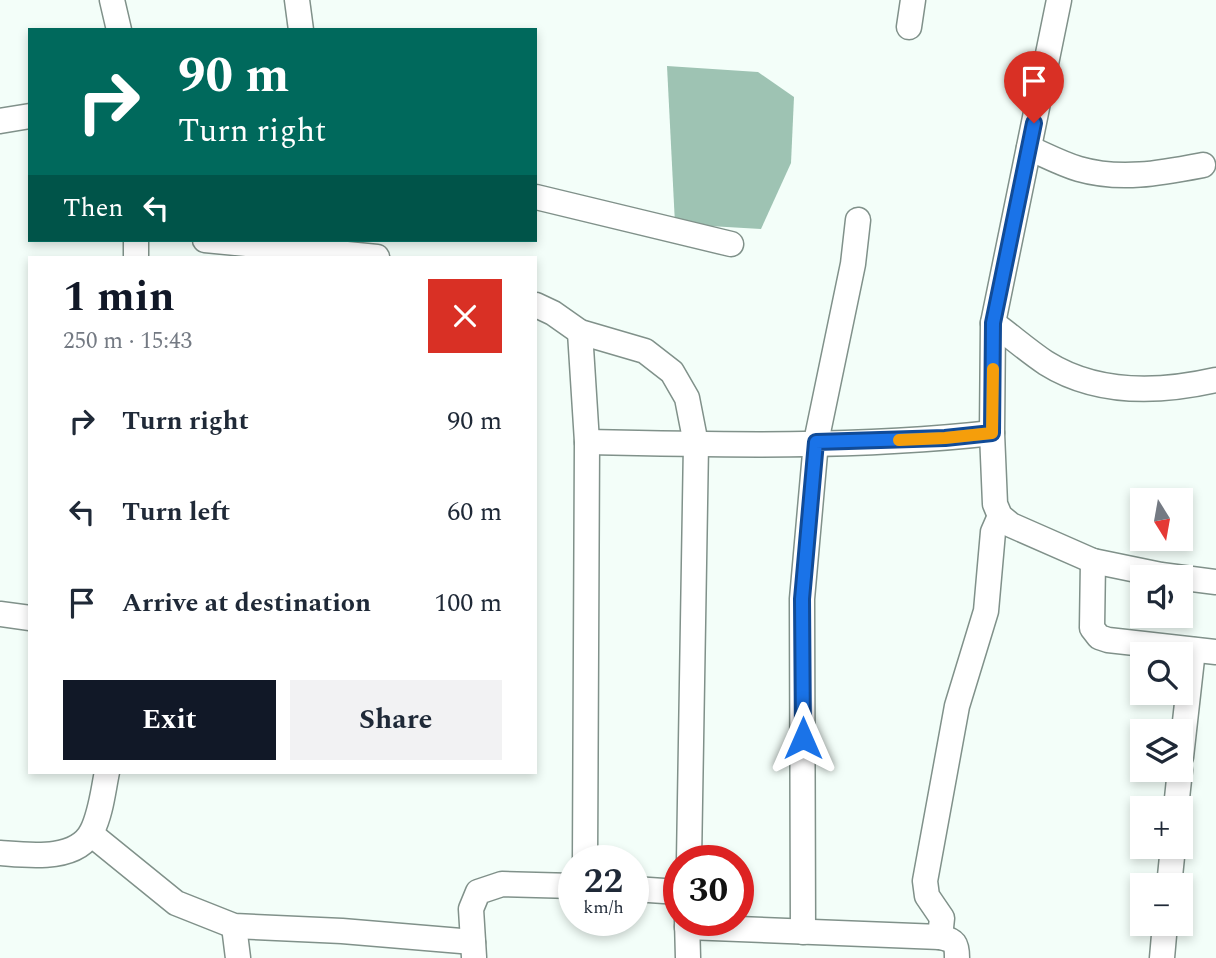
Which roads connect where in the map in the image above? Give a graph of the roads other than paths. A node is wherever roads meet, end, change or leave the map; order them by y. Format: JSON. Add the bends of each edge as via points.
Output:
{"nodes":[{"id":1,"x":112,"y":0,"type":"edge"},
{"id":2,"x":297,"y":0,"type":"edge"},
{"id":3,"x":913,"y":0,"type":"edge"},
{"id":4,"x":1059,"y":0,"type":"edge"},
{"id":5,"x":909,"y":27,"type":"dead end"},
{"id":6,"x":119,"y":28,"type":"edge"},
{"id":7,"x":301,"y":28,"type":"edge"},
{"id":8,"x":28,"y":116,"type":"edge"},
{"id":9,"x":0,"y":121,"type":"edge"},
{"id":10,"x":1029,"y":148,"type":"junction"},
{"id":11,"x":1203,"y":165,"type":"dead end"},
{"id":12,"x":537,"y":197,"type":"edge"},
{"id":13,"x":859,"y":220,"type":"dead end"},
{"id":14,"x":225,"y":242,"type":"edge"},
{"id":15,"x":732,"y":244,"type":"dead end"},
{"id":16,"x":367,"y":256,"type":"edge"},
{"id":17,"x":537,"y":305,"type":"edge"},
{"id":18,"x":993,"y":323,"type":"junction"},
{"id":19,"x":580,"y":332,"type":"junction"},
{"id":20,"x":1216,"y":380,"type":"edge"},
{"id":21,"x":992,"y":433,"type":"junction"},
{"id":22,"x":587,"y":442,"type":"junction"},
{"id":23,"x":816,"y":442,"type":"junction"},
{"id":24,"x":696,"y":444,"type":"junction"},
{"id":25,"x":1000,"y":516,"type":"junction"},
{"id":26,"x":1093,"y":561,"type":"junction"},
{"id":27,"x":1216,"y":582,"type":"edge"},
{"id":28,"x":0,"y":614,"type":"edge"},
{"id":29,"x":28,"y":618,"type":"edge"},
{"id":30,"x":1204,"y":651,"type":"edge"},
{"id":31,"x":1189,"y":719,"type":"edge"},
{"id":32,"x":107,"y":774,"type":"edge"},
{"id":33,"x":91,"y":834,"type":"junction"},
{"id":34,"x":584,"y":845,"type":"edge"},
{"id":35,"x":689,"y":845,"type":"edge"},
{"id":36,"x":0,"y":853,"type":"edge"},
{"id":37,"x":558,"y":886,"type":"edge"},
{"id":38,"x":234,"y":926,"type":"junction"},
{"id":39,"x":754,"y":929,"type":"edge"},
{"id":40,"x":803,"y":932,"type":"junction"},
{"id":41,"x":687,"y":936,"type":"edge"},
{"id":42,"x":1164,"y":936,"type":"edge"},
{"id":43,"x":940,"y":937,"type":"junction"},
{"id":44,"x":473,"y":950,"type":"edge"},
{"id":45,"x":238,"y":958,"type":"edge"},
{"id":46,"x":688,"y":958,"type":"edge"},
{"id":47,"x":957,"y":958,"type":"edge"},
{"id":48,"x":1162,"y":958,"type":"edge"}],
"edges":[{"from":1,"to":6,"type":"street"},
{"from":2,"to":7,"type":"street"},
{"from":3,"to":5,"type":"street"},
{"from":4,"to":10,"type":"street"},
{"from":8,"to":9,"type":"street"},
{"from":10,"to":11,"type":"street","via":[[1077,169],[1123,176]]},
{"from":10,"to":18,"type":"street"},
{"from":12,"to":15,"type":"street"},
{"from":13,"to":23,"type":"street"},
{"from":14,"to":16,"type":"street"},
{"from":17,"to":19,"type":"street"},
{"from":18,"to":20,"type":"street","via":[[1047,363],[1101,386],[1125,390]]},
{"from":18,"to":21,"type":"street"},
{"from":19,"to":22,"type":"street"},
{"from":19,"to":24,"type":"street","via":[[645,351],[672,372],[687,398]]},
{"from":21,"to":23,"type":"street"},
{"from":21,"to":25,"type":"street","via":[[995,504]]},
{"from":22,"to":24,"type":"street"},
{"from":22,"to":34,"type":"street"},
{"from":23,"to":24,"type":"street"},
{"from":23,"to":40,"type":"street","via":[[802,599]]},
{"from":24,"to":35,"type":"street"},
{"from":25,"to":26,"type":"street"},
{"from":25,"to":43,"type":"street","via":[[993,532],[986,611],[957,706],[925,881],[927,896],[942,918]]},
{"from":26,"to":27,"type":"street"},
{"from":26,"to":30,"type":"street","via":[[1092,628],[1099,637]]},
{"from":28,"to":29,"type":"street"},
{"from":30,"to":31,"type":"street"},
{"from":32,"to":33,"type":"street"},
{"from":33,"to":36,"type":"street","via":[[56,854]]},
{"from":33,"to":38,"type":"street","via":[[176,903]]},
{"from":37,"to":44,"type":"street","via":[[502,884],[478,892],[471,909]]},
{"from":38,"to":44,"type":"street","via":[[342,930]]},
{"from":38,"to":45,"type":"street"},
{"from":39,"to":40,"type":"street"},
{"from":40,"to":43,"type":"street"},
{"from":41,"to":46,"type":"street"},
{"from":42,"to":48,"type":"street"},
{"from":43,"to":47,"type":"street","via":[[954,941]]}]}
